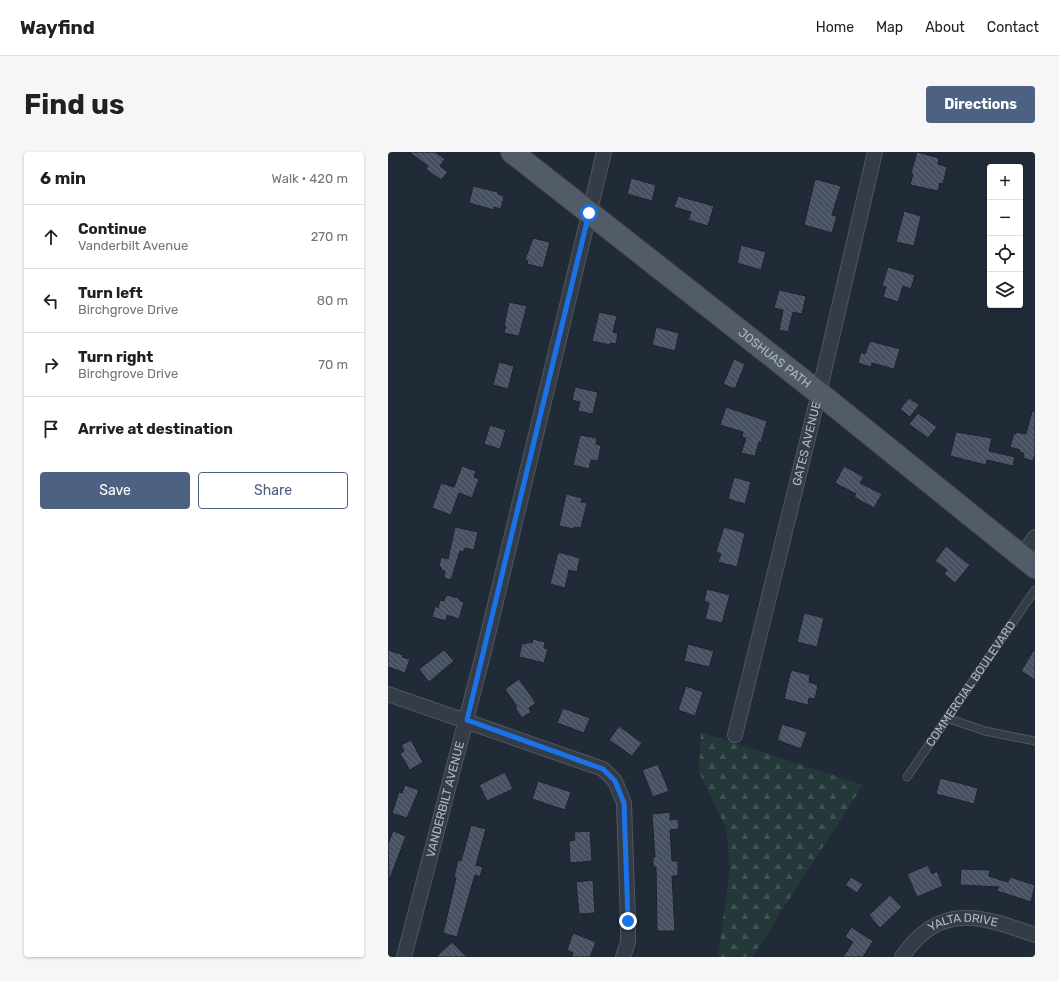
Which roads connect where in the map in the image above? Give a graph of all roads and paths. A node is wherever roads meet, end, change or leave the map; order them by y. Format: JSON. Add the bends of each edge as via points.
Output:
{"nodes":[{"id":1,"x":512,"y":152,"type":"edge"},
{"id":2,"x":604,"y":152,"type":"edge"},
{"id":3,"x":875,"y":152,"type":"edge"},
{"id":4,"x":589,"y":213,"type":"junction"},
{"id":5,"x":819,"y":393,"type":"junction"},
{"id":6,"x":1035,"y":537,"type":"edge"},
{"id":7,"x":1029,"y":561,"type":"edge"},
{"id":8,"x":1035,"y":590,"type":"edge"},
{"id":9,"x":388,"y":694,"type":"edge"},
{"id":10,"x":947,"y":718,"type":"junction"},
{"id":11,"x":467,"y":720,"type":"junction"},
{"id":12,"x":735,"y":735,"type":"dead end"},
{"id":13,"x":1035,"y":741,"type":"edge"},
{"id":14,"x":907,"y":777,"type":"dead end"},
{"id":15,"x":1035,"y":935,"type":"edge"},
{"id":16,"x":404,"y":957,"type":"edge"},
{"id":17,"x":624,"y":957,"type":"edge"},
{"id":18,"x":902,"y":957,"type":"edge"}],
"edges":[{"from":1,"to":4,"type":"main road","name":"JOSHUAS PATH"},
{"from":2,"to":4,"type":"street","name":"VANDERBILT AVENUE"},
{"from":3,"to":5,"type":"street","name":"GATES AVENUE"},
{"from":4,"to":5,"type":"main road","name":"JOSHUAS PATH"},
{"from":4,"to":11,"type":"street","name":"VANDERBILT AVENUE"},
{"from":5,"to":7,"type":"main road","name":"JOSHUAS PATH"},
{"from":5,"to":12,"type":"street","name":"GATES AVENUE"},
{"from":6,"to":7,"type":"street"},
{"from":8,"to":10,"type":"lane","name":"COMMERCIAL BOULEVARD"},
{"from":9,"to":11,"type":"street"},
{"from":10,"to":13,"type":"lane","via":[[985,731]]},
{"from":10,"to":14,"type":"lane","name":"COMMERCIAL BOULEVARD"},
{"from":11,"to":16,"type":"street","name":"VANDERBILT AVENUE"},
{"from":11,"to":17,"type":"street","via":[[603,769],[615,781],[624,803],[628,921],[628,942]]},
{"from":15,"to":18,"type":"street","name":"YALTA DRIVE","via":[[997,921],[973,917],[952,918],[930,927],[910,945]]}]}
